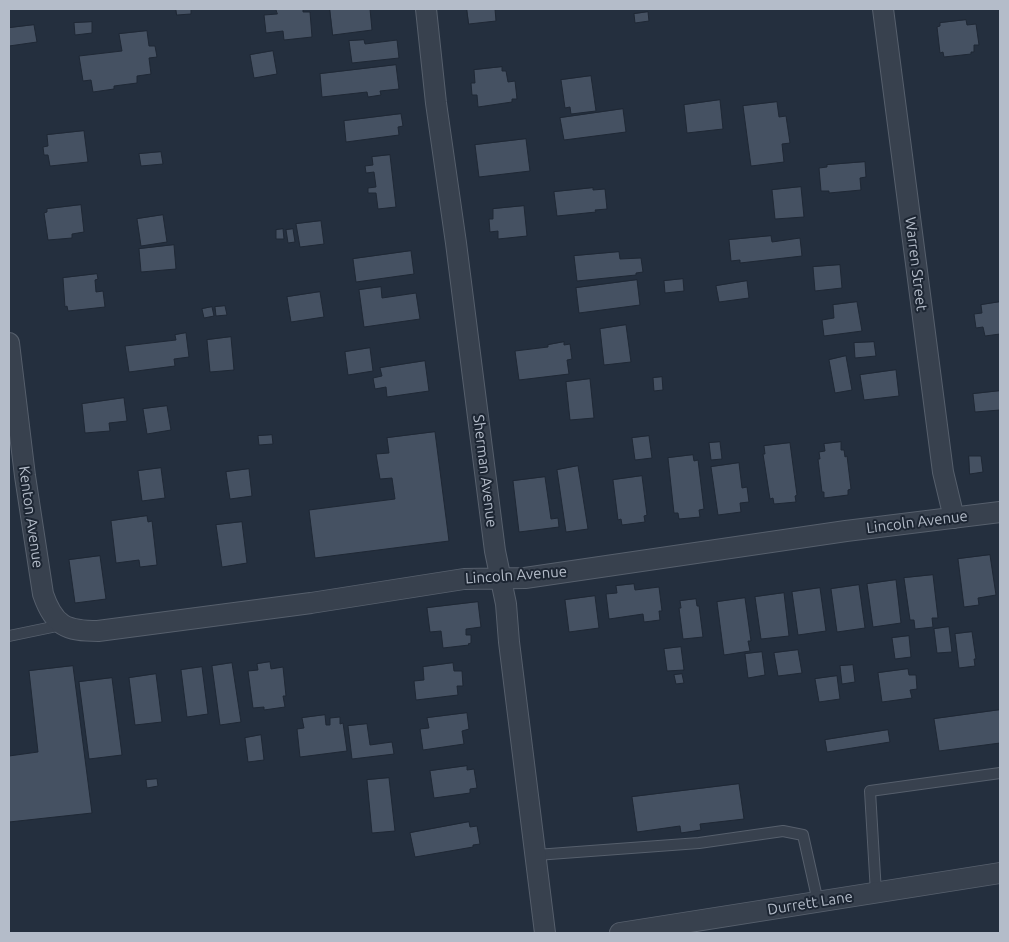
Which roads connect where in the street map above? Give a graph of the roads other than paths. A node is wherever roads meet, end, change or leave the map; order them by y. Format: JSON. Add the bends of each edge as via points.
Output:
{"nodes":[{"id":1,"x":426,"y":9,"type":"edge"},
{"id":2,"x":883,"y":9,"type":"edge"},
{"id":3,"x":9,"y":344,"type":"edge"},
{"id":4,"x":17,"y":477,"type":"edge"},
{"id":5,"x":1000,"y":512,"type":"edge"},
{"id":6,"x":954,"y":518,"type":"junction"},
{"id":7,"x":501,"y":578,"type":"junction"},
{"id":8,"x":62,"y":625,"type":"junction"},
{"id":9,"x":9,"y":636,"type":"edge"},
{"id":10,"x":1000,"y":773,"type":"edge"},
{"id":11,"x":536,"y":855,"type":"junction"},
{"id":12,"x":1000,"y":874,"type":"edge"},
{"id":13,"x":876,"y":893,"type":"junction"},
{"id":14,"x":818,"y":902,"type":"junction"},
{"id":15,"x":545,"y":933,"type":"edge"},
{"id":16,"x":620,"y":933,"type":"edge"}],
"edges":[{"from":1,"to":7,"type":"street","name":"Sherman Avenue","via":[[495,552]]},
{"from":2,"to":6,"type":"street","name":"Warren Street","via":[[943,472]]},
{"from":3,"to":4,"type":"street","name":"Kenton Avenue"},
{"from":4,"to":8,"type":"street","name":"Kenton Avenue","via":[[43,594],[48,609]]},
{"from":5,"to":6,"type":"street","name":"Lincoln Avenue"},
{"from":6,"to":7,"type":"street","name":"Lincoln Avenue","via":[[526,578]]},
{"from":7,"to":8,"type":"street","name":"Lincoln Avenue","via":[[464,579],[98,631],[77,631]]},
{"from":7,"to":11,"type":"street","name":"Sherman Avenue"},
{"from":8,"to":9,"type":"lane"},
{"from":10,"to":13,"type":"lane","via":[[870,792]]},
{"from":11,"to":14,"type":"lane","via":[[699,843],[783,831],[803,835]]},
{"from":11,"to":15,"type":"street","name":"Sherman Avenue"},
{"from":12,"to":13,"type":"street","name":"Durrett Lane"},
{"from":13,"to":14,"type":"street","name":"Durrett Lane"},
{"from":14,"to":16,"type":"street","name":"Durrett Lane"}]}
